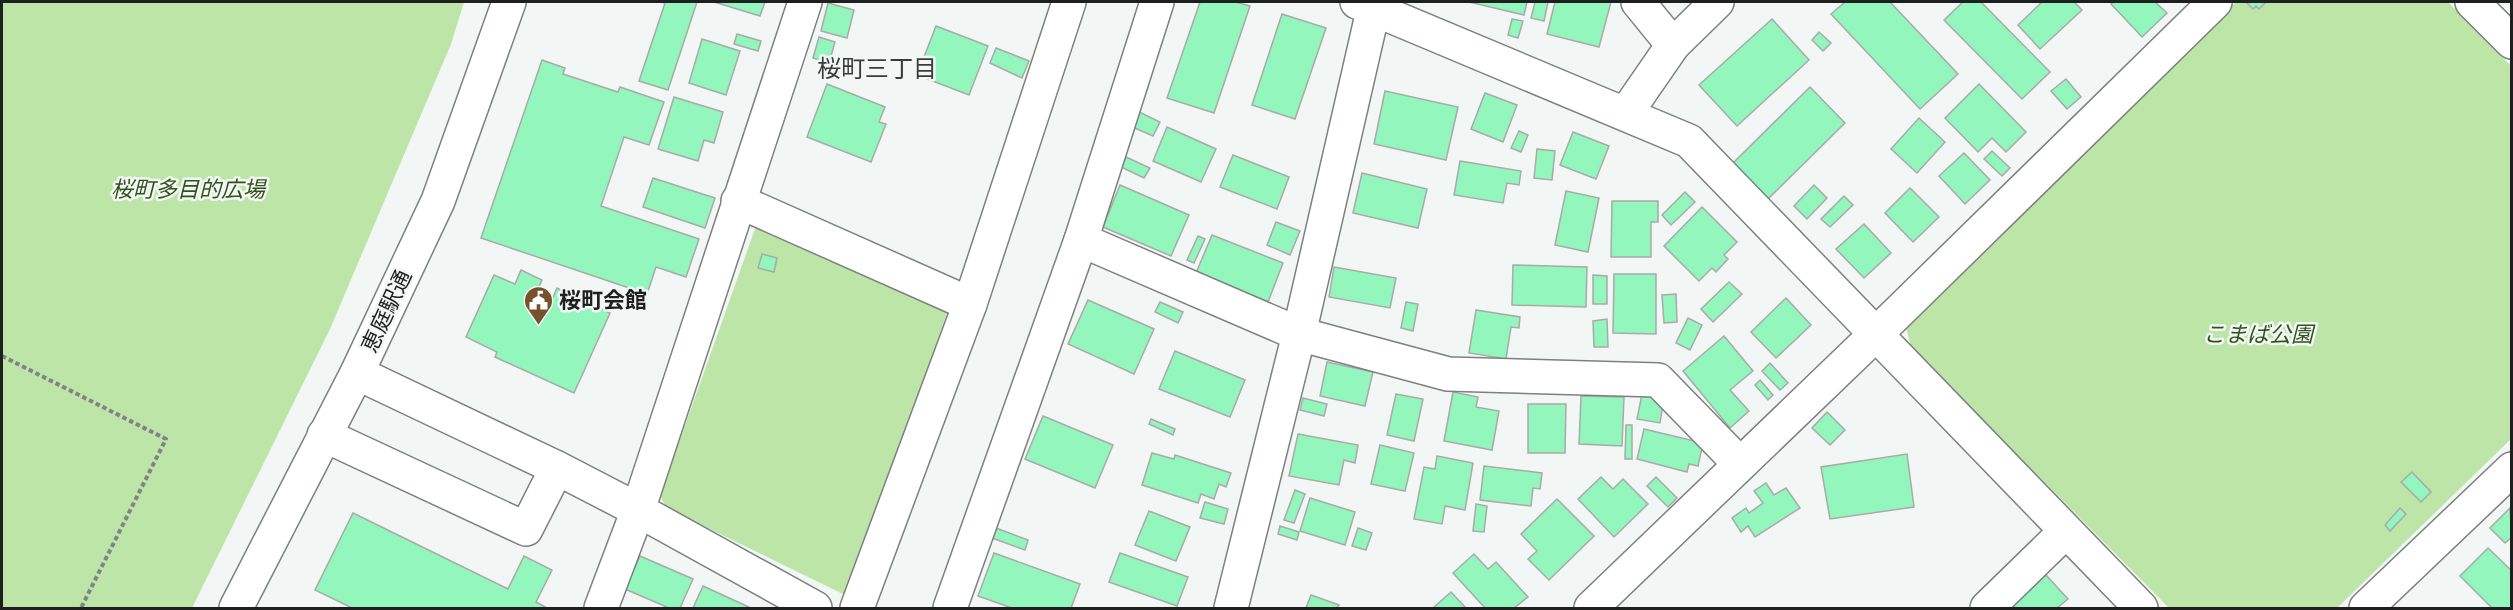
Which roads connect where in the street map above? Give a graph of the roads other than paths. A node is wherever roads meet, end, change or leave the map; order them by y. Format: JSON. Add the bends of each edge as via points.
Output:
{"nodes":[{"id":1,"x":509,"y":2,"type":"edge"},
{"id":2,"x":805,"y":2,"type":"edge"},
{"id":3,"x":1069,"y":2,"type":"edge"},
{"id":4,"x":1157,"y":2,"type":"edge"},
{"id":5,"x":1638,"y":2,"type":"edge"},
{"id":6,"x":1717,"y":2,"type":"edge"},
{"id":7,"x":2215,"y":2,"type":"edge"},
{"id":8,"x":2472,"y":2,"type":"edge"},
{"id":9,"x":1368,"y":4,"type":"edge"},
{"id":10,"x":2511,"y":42,"type":"edge"},
{"id":11,"x":1673,"y":45,"type":"junction"},
{"id":12,"x":1626,"y":113,"type":"junction"},
{"id":13,"x":738,"y":201,"type":"junction"},
{"id":14,"x":1081,"y":240,"type":"junction"},
{"id":15,"x":970,"y":304,"type":"junction"},
{"id":16,"x":1299,"y":334,"type":"junction"},
{"id":17,"x":1876,"y":334,"type":"junction"},
{"id":18,"x":357,"y":373,"type":"junction"},
{"id":19,"x":324,"y":435,"type":"junction"},
{"id":20,"x":1740,"y":463,"type":"junction"},
{"id":21,"x":557,"y":468,"type":"junction"},
{"id":22,"x":2511,"y":469,"type":"edge"},
{"id":23,"x":638,"y":510,"type":"junction"},
{"id":24,"x":2066,"y":531,"type":"junction"},
{"id":25,"x":236,"y":609,"type":"edge"},
{"id":26,"x":601,"y":609,"type":"edge"},
{"id":27,"x":815,"y":609,"type":"edge"},
{"id":28,"x":857,"y":609,"type":"edge"},
{"id":29,"x":950,"y":609,"type":"edge"},
{"id":30,"x":1231,"y":609,"type":"edge"},
{"id":31,"x":1591,"y":609,"type":"edge"},
{"id":32,"x":1987,"y":609,"type":"edge"},
{"id":33,"x":2141,"y":609,"type":"edge"},
{"id":34,"x":2366,"y":609,"type":"edge"}],
"edges":[{"from":1,"to":18,"type":"street","name":"恵庭駅通","via":[[438,201]]},
{"from":2,"to":13,"type":"street"},
{"from":3,"to":15,"type":"street"},
{"from":4,"to":14,"type":"street"},
{"from":5,"to":11,"type":"street"},
{"from":6,"to":11,"type":"street"},
{"from":7,"to":17,"type":"street"},
{"from":8,"to":10,"type":"street"},
{"from":9,"to":12,"type":"street"},
{"from":9,"to":16,"type":"street"},
{"from":11,"to":12,"type":"street"},
{"from":12,"to":17,"type":"street","via":[[1689,141]]},
{"from":13,"to":15,"type":"street"},
{"from":13,"to":23,"type":"street"},
{"from":14,"to":16,"type":"street"},
{"from":14,"to":29,"type":"street"},
{"from":15,"to":28,"type":"street"},
{"from":16,"to":20,"type":"street","via":[[1448,374],[1658,380]]},
{"from":16,"to":30,"type":"street"},
{"from":17,"to":20,"type":"street"},
{"from":17,"to":24,"type":"street"},
{"from":18,"to":19,"type":"street","name":"恵庭駅通"},
{"from":18,"to":21,"type":"street"},
{"from":19,"to":21,"type":"street","via":[[526,529]]},
{"from":19,"to":25,"type":"street","name":"恵庭駅通"},
{"from":20,"to":31,"type":"street"},
{"from":21,"to":23,"type":"street"},
{"from":22,"to":34,"type":"street"},
{"from":23,"to":26,"type":"street"},
{"from":23,"to":27,"type":"street"},
{"from":24,"to":32,"type":"street"},
{"from":24,"to":33,"type":"street"}]}
